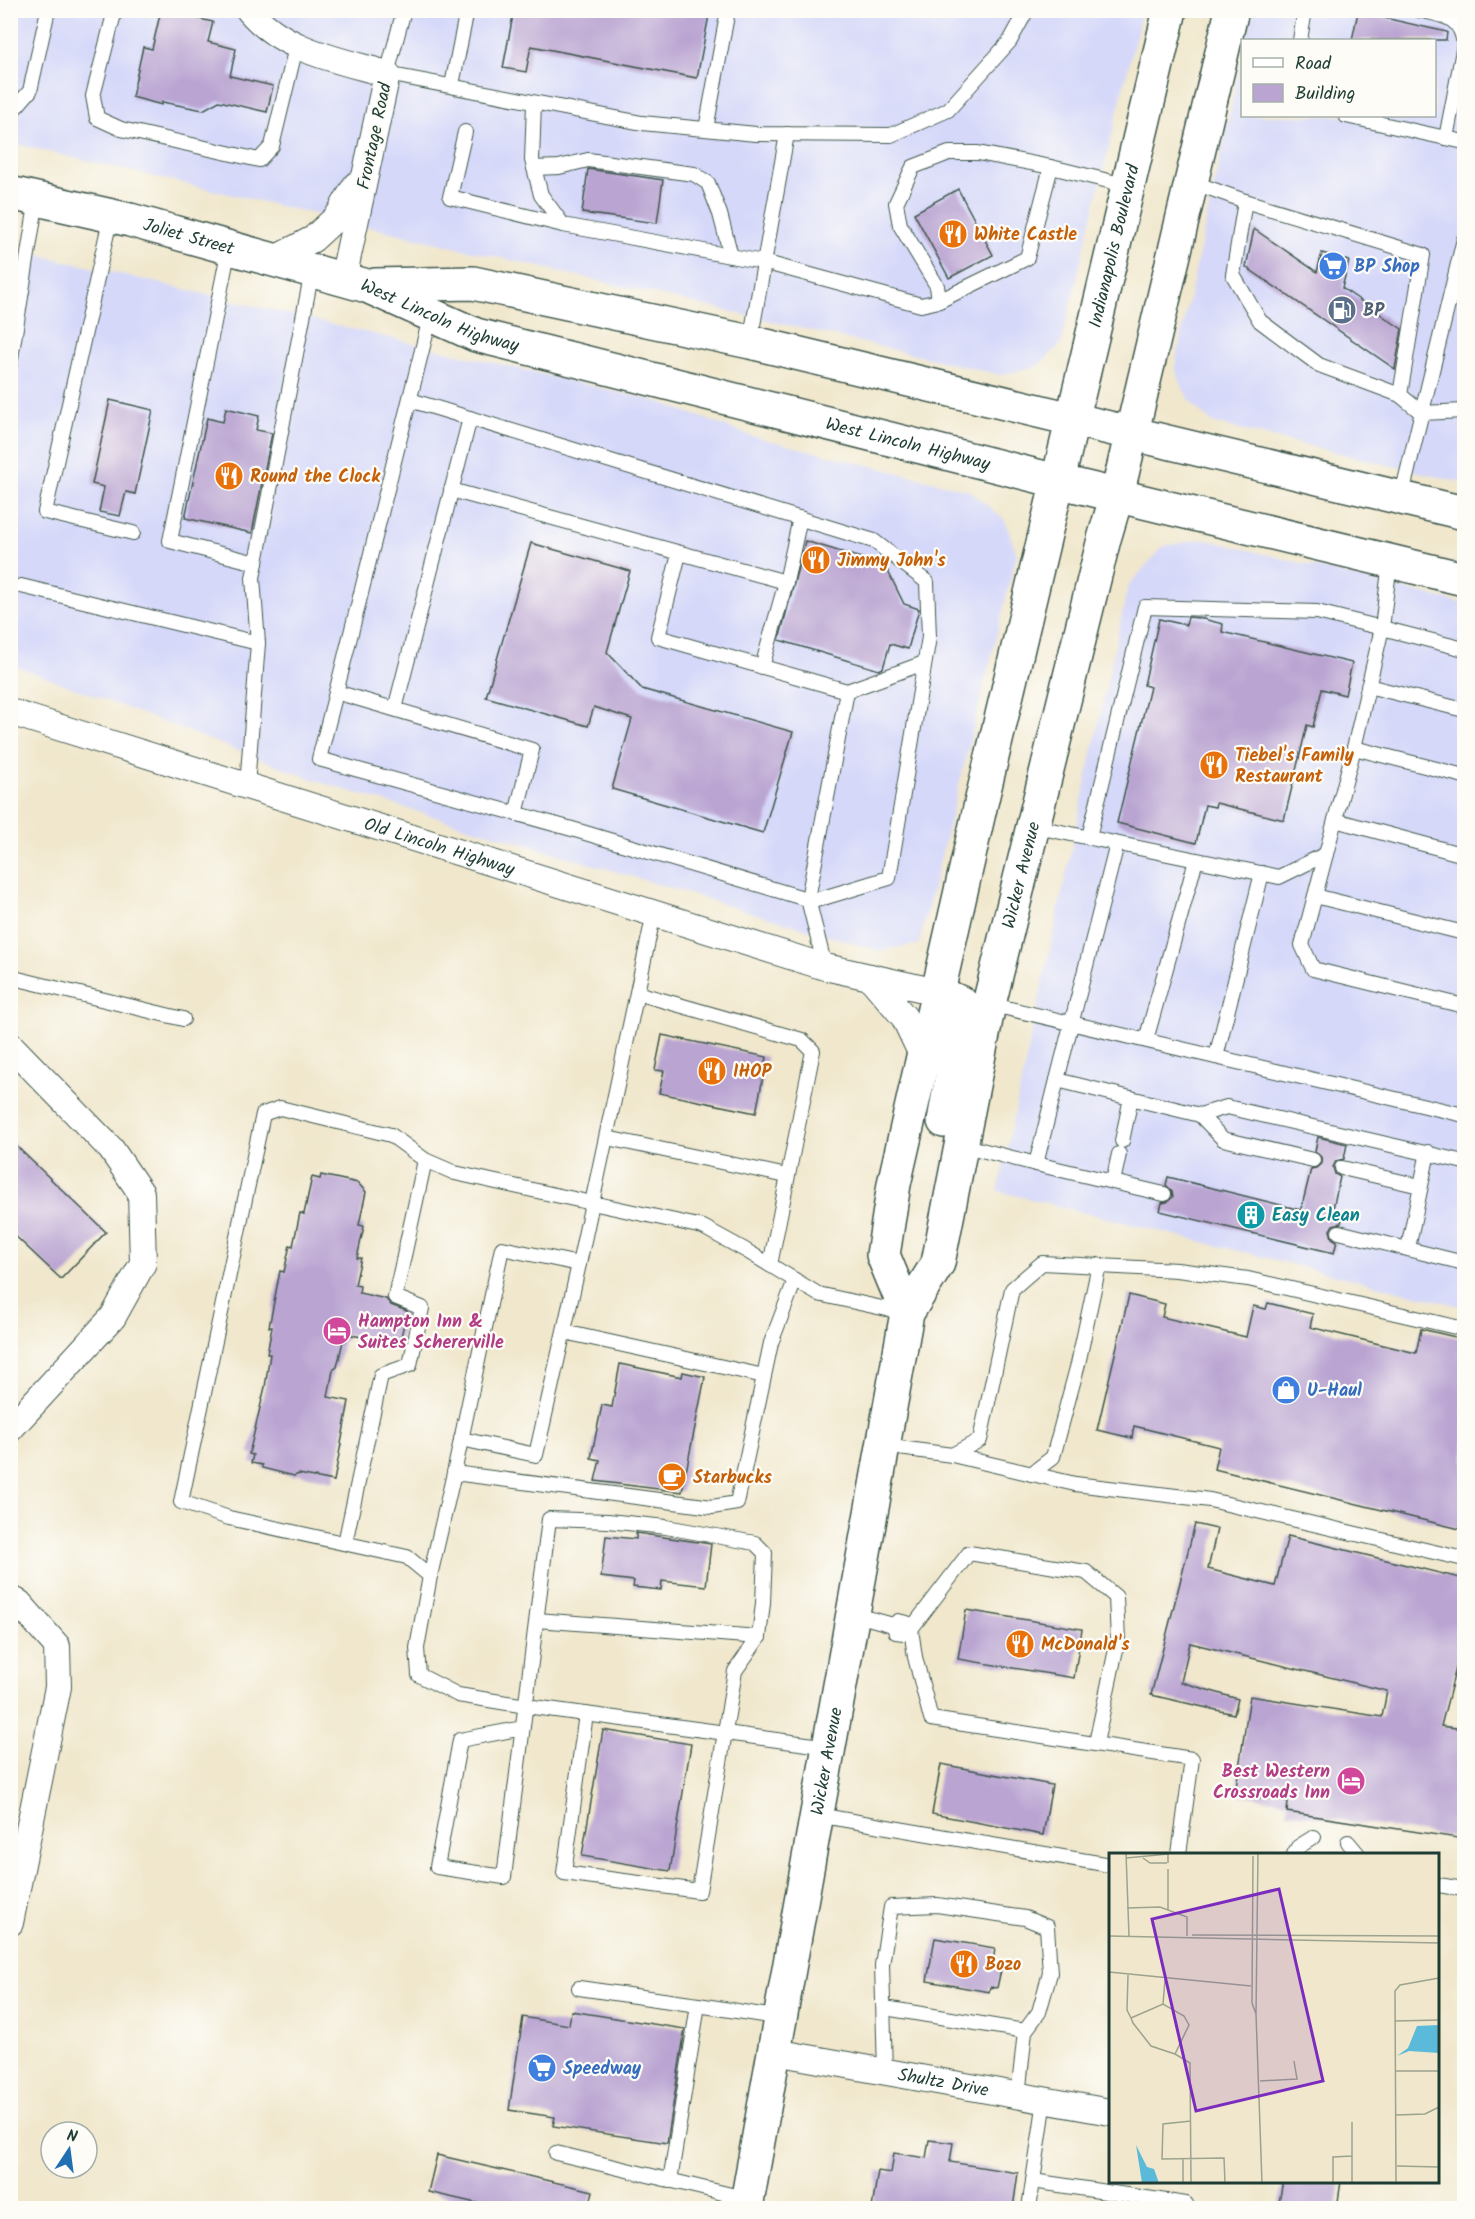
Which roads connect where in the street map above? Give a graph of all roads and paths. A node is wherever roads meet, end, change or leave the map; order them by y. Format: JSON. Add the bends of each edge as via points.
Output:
{"nodes":[{"id":1,"x":48,"y":10,"type":"edge"},
{"id":2,"x":114,"y":10,"type":"edge"},
{"id":3,"x":249,"y":10,"type":"edge"},
{"id":4,"x":404,"y":10,"type":"edge"},
{"id":5,"x":467,"y":10,"type":"edge"},
{"id":6,"x":728,"y":10,"type":"edge"},
{"id":7,"x":1027,"y":10,"type":"edge"},
{"id":8,"x":1170,"y":10,"type":"edge"},
{"id":9,"x":1232,"y":10,"type":"edge"},
{"id":10,"x":1305,"y":10,"type":"edge"},
{"id":11,"x":1419,"y":10,"type":"edge"},
{"id":12,"x":1300,"y":39,"type":"edge"},
{"id":13,"x":296,"y":47,"type":"junction"},
{"id":14,"x":387,"y":74,"type":"junction"},
{"id":15,"x":452,"y":85,"type":"junction"},
{"id":16,"x":534,"y":103,"type":"junction"},
{"id":17,"x":10,"y":107,"type":"edge"},
{"id":18,"x":1351,"y":117,"type":"edge"},
{"id":19,"x":706,"y":129,"type":"junction"},
{"id":20,"x":465,"y":132,"type":"dead end"},
{"id":21,"x":787,"y":134,"type":"junction"},
{"id":22,"x":1446,"y":138,"type":"junction"},
{"id":23,"x":1464,"y":142,"type":"edge"},
{"id":24,"x":368,"y":164,"type":"junction"},
{"id":25,"x":1051,"y":167,"type":"junction"},
{"id":26,"x":534,"y":168,"type":"junction"},
{"id":27,"x":1192,"y":182,"type":"junction"},
{"id":28,"x":1129,"y":186,"type":"junction"},
{"id":29,"x":24,"y":196,"type":"edge"},
{"id":30,"x":1245,"y":201,"type":"junction"},
{"id":31,"x":111,"y":215,"type":"junction"},
{"id":32,"x":563,"y":225,"type":"junction"},
{"id":33,"x":229,"y":248,"type":"junction"},
{"id":34,"x":1463,"y":249,"type":"edge"},
{"id":35,"x":730,"y":256,"type":"junction"},
{"id":36,"x":273,"y":260,"type":"junction"},
{"id":37,"x":764,"y":262,"type":"junction"},
{"id":38,"x":312,"y":271,"type":"junction"},
{"id":39,"x":355,"y":282,"type":"junction"},
{"id":40,"x":939,"y":301,"type":"junction"},
{"id":41,"x":431,"y":314,"type":"junction"},
{"id":42,"x":750,"y":342,"type":"junction"},
{"id":43,"x":10,"y":364,"type":"edge"},
{"id":44,"x":1400,"y":395,"type":"junction"},
{"id":45,"x":410,"y":400,"type":"junction"},
{"id":46,"x":1464,"y":411,"type":"edge"},
{"id":47,"x":1422,"y":413,"type":"junction"},
{"id":48,"x":470,"y":418,"type":"junction"},
{"id":49,"x":1072,"y":419,"type":"junction"},
{"id":50,"x":1131,"y":433,"type":"junction"},
{"id":51,"x":1057,"y":480,"type":"junction"},
{"id":52,"x":451,"y":490,"type":"junction"},
{"id":53,"x":1117,"y":495,"type":"junction"},
{"id":54,"x":1401,"y":498,"type":"junction"},
{"id":55,"x":1464,"y":513,"type":"edge"},
{"id":56,"x":800,"y":518,"type":"junction"},
{"id":57,"x":133,"y":533,"type":"dead end"},
{"id":58,"x":679,"y":554,"type":"junction"},
{"id":59,"x":1390,"y":562,"type":"junction"},
{"id":60,"x":256,"y":563,"type":"junction"},
{"id":61,"x":1464,"y":579,"type":"edge"},
{"id":62,"x":786,"y":582,"type":"junction"},
{"id":63,"x":21,"y":586,"type":"dead end"},
{"id":64,"x":1382,"y":628,"type":"junction"},
{"id":65,"x":258,"y":643,"type":"junction"},
{"id":66,"x":1464,"y":649,"type":"edge"},
{"id":67,"x":924,"y":663,"type":"junction"},
{"id":68,"x":762,"y":667,"type":"junction"},
{"id":69,"x":1368,"y":686,"type":"junction"},
{"id":70,"x":847,"y":691,"type":"junction"},
{"id":71,"x":336,"y":692,"type":"junction"},
{"id":72,"x":395,"y":709,"type":"junction"},
{"id":73,"x":1464,"y":710,"type":"edge"},
{"id":74,"x":10,"y":712,"type":"edge"},
{"id":75,"x":1354,"y":748,"type":"junction"},
{"id":76,"x":1464,"y":776,"type":"edge"},
{"id":77,"x":247,"y":786,"type":"junction"},
{"id":78,"x":516,"y":814,"type":"junction"},
{"id":79,"x":1335,"y":819,"type":"junction"},
{"id":80,"x":1032,"y":826,"type":"junction"},
{"id":81,"x":1089,"y":837,"type":"junction"},
{"id":82,"x":1117,"y":844,"type":"junction"},
{"id":83,"x":1326,"y":854,"type":"junction"},
{"id":84,"x":1464,"y":855,"type":"edge"},
{"id":85,"x":1196,"y":860,"type":"junction"},
{"id":86,"x":1262,"y":873,"type":"junction"},
{"id":87,"x":1315,"y":896,"type":"junction"},
{"id":88,"x":808,"y":899,"type":"junction"},
{"id":89,"x":654,"y":914,"type":"junction"},
{"id":90,"x":1464,"y":933,"type":"edge"},
{"id":91,"x":825,"y":967,"type":"junction"},
{"id":92,"x":10,"y":977,"type":"edge"},
{"id":93,"x":870,"y":977,"type":"junction"},
{"id":94,"x":937,"y":992,"type":"junction"},
{"id":95,"x":637,"y":993,"type":"junction"},
{"id":96,"x":989,"y":1004,"type":"junction"},
{"id":97,"x":1464,"y":1006,"type":"edge"},
{"id":98,"x":183,"y":1019,"type":"dead end"},
{"id":99,"x":1071,"y":1023,"type":"junction"},
{"id":100,"x":1146,"y":1040,"type":"junction"},
{"id":101,"x":10,"y":1045,"type":"edge"},
{"id":102,"x":1216,"y":1056,"type":"junction"},
{"id":103,"x":923,"y":1057,"type":"junction"},
{"id":104,"x":1057,"y":1080,"type":"junction"},
{"id":105,"x":1131,"y":1098,"type":"junction"},
{"id":106,"x":1200,"y":1115,"type":"junction"},
{"id":107,"x":1464,"y":1115,"type":"edge"},
{"id":108,"x":607,"y":1138,"type":"junction"},
{"id":109,"x":962,"y":1145,"type":"junction"},
{"id":110,"x":1428,"y":1152,"type":"junction"},
{"id":111,"x":425,"y":1160,"type":"junction"},
{"id":112,"x":1313,"y":1160,"type":"dead end"},
{"id":113,"x":1464,"y":1162,"type":"edge"},
{"id":114,"x":1036,"y":1164,"type":"junction"},
{"id":115,"x":1342,"y":1168,"type":"dead end"},
{"id":116,"x":787,"y":1176,"type":"junction"},
{"id":117,"x":1113,"y":1182,"type":"junction"},
{"id":118,"x":1420,"y":1186,"type":"junction"},
{"id":119,"x":1164,"y":1194,"type":"dead end"},
{"id":120,"x":592,"y":1203,"type":"junction"},
{"id":121,"x":1339,"y":1232,"type":"dead end"},
{"id":122,"x":1408,"y":1248,"type":"junction"},
{"id":123,"x":1464,"y":1263,"type":"edge"},
{"id":124,"x":579,"y":1264,"type":"junction"},
{"id":125,"x":770,"y":1265,"type":"junction"},
{"id":126,"x":1099,"y":1265,"type":"junction"},
{"id":127,"x":795,"y":1280,"type":"junction"},
{"id":128,"x":908,"y":1313,"type":"junction"},
{"id":129,"x":1464,"y":1329,"type":"edge"},
{"id":130,"x":564,"y":1332,"type":"junction"},
{"id":131,"x":764,"y":1377,"type":"junction"},
{"id":132,"x":10,"y":1429,"type":"edge"},
{"id":133,"x":461,"y":1439,"type":"junction"},
{"id":134,"x":884,"y":1446,"type":"junction"},
{"id":135,"x":952,"y":1455,"type":"junction"},
{"id":136,"x":454,"y":1473,"type":"junction"},
{"id":137,"x":1032,"y":1474,"type":"junction"},
{"id":138,"x":345,"y":1543,"type":"junction"},
{"id":139,"x":1464,"y":1559,"type":"edge"},
{"id":140,"x":430,"y":1576,"type":"junction"},
{"id":141,"x":10,"y":1598,"type":"edge"},
{"id":142,"x":853,"y":1614,"type":"junction"},
{"id":143,"x":537,"y":1620,"type":"junction"},
{"id":144,"x":911,"y":1629,"type":"junction"},
{"id":145,"x":759,"y":1637,"type":"junction"},
{"id":146,"x":526,"y":1706,"type":"junction"},
{"id":147,"x":586,"y":1714,"type":"junction"},
{"id":148,"x":523,"y":1728,"type":"junction"},
{"id":149,"x":724,"y":1733,"type":"junction"},
{"id":150,"x":1096,"y":1743,"type":"junction"},
{"id":151,"x":829,"y":1747,"type":"junction"},
{"id":152,"x":817,"y":1815,"type":"junction"},
{"id":153,"x":1314,"y":1837,"type":"dead end"},
{"id":154,"x":1348,"y":1842,"type":"dead end"},
{"id":155,"x":1179,"y":1853,"type":"edge"},
{"id":156,"x":1295,"y":1853,"type":"edge"},
{"id":157,"x":1357,"y":1853,"type":"edge"},
{"id":158,"x":1109,"y":1864,"type":"edge"},
{"id":159,"x":1439,"y":1885,"type":"edge"},
{"id":160,"x":1464,"y":1889,"type":"edge"},
{"id":161,"x":10,"y":1923,"type":"edge"},
{"id":162,"x":579,"y":1988,"type":"dead end"},
{"id":163,"x":698,"y":2005,"type":"junction"},
{"id":164,"x":885,"y":2008,"type":"junction"},
{"id":165,"x":781,"y":2018,"type":"junction"},
{"id":166,"x":1025,"y":2031,"type":"junction"},
{"id":167,"x":775,"y":2052,"type":"junction"},
{"id":168,"x":885,"y":2072,"type":"junction"},
{"id":169,"x":1018,"y":2096,"type":"junction"},
{"id":170,"x":1045,"y":2100,"type":"junction"},
{"id":171,"x":1109,"y":2112,"type":"edge"},
{"id":172,"x":556,"y":2153,"type":"dead end"},
{"id":173,"x":670,"y":2181,"type":"junction"},
{"id":174,"x":1033,"y":2181,"type":"junction"},
{"id":175,"x":747,"y":2204,"type":"edge"},
{"id":176,"x":1029,"y":2208,"type":"edge"},
{"id":177,"x":1188,"y":2208,"type":"edge"}],
"edges":[{"from":1,"to":17,"type":"lane","via":[[30,91],[17,106]]},
{"from":2,"to":13,"type":"lane","via":[[93,96],[97,118],[121,129],[259,160],[272,146]]},
{"from":3,"to":13,"type":"street","name":"Frontage Road","via":[[260,24]]},
{"from":4,"to":14,"type":"lane"},
{"from":5,"to":15,"type":"lane"},
{"from":6,"to":19,"type":"lane"},
{"from":7,"to":21,"type":"lane","via":[[1010,41],[948,110],[891,135]]},
{"from":8,"to":28,"type":"main road","name":"Indianapolis Boulevard"},
{"from":9,"to":27,"type":"main road"},
{"from":10,"to":12,"type":"lane"},
{"from":11,"to":22,"type":"lane","via":[[1456,22],[1463,32],[1464,45]]},
{"from":13,"to":14,"type":"street","name":"Frontage Road"},
{"from":14,"to":15,"type":"lane"},
{"from":14,"to":24,"type":"street","name":"Frontage Road"},
{"from":15,"to":16,"type":"lane"},
{"from":16,"to":19,"type":"lane","via":[[642,123]]},
{"from":16,"to":26,"type":"lane"},
{"from":18,"to":22,"type":"lane"},
{"from":19,"to":21,"type":"lane"},
{"from":20,"to":32,"type":"lane","via":[[450,197]]},
{"from":21,"to":37,"type":"lane"},
{"from":22,"to":23,"type":"lane"},
{"from":24,"to":36,"type":"street","via":[[338,216],[313,239]]},
{"from":24,"to":39,"type":"street","name":"Frontage Road"},
{"from":25,"to":28,"type":"lane"},
{"from":25,"to":40,"type":"lane","via":[[1028,258]]},
{"from":25,"to":40,"type":"lane","via":[[978,153],[949,153],[912,167],[896,203],[900,225],[937,286]]},
{"from":26,"to":32,"type":"lane","via":[[541,195]]},
{"from":26,"to":35,"type":"lane","via":[[559,167],[588,159],[694,174],[708,183]]},
{"from":27,"to":30,"type":"lane"},
{"from":27,"to":50,"type":"main road"},
{"from":28,"to":49,"type":"main road","name":"Indianapolis Boulevard"},
{"from":29,"to":31,"type":"main road","name":"Joliet Street"},
{"from":29,"to":43,"type":"lane"},
{"from":30,"to":44,"type":"lane","via":[[1233,275],[1260,321],[1319,365]]},
{"from":30,"to":44,"type":"lane","via":[[1423,255]]},
{"from":31,"to":33,"type":"main road","name":"Joliet Street"},
{"from":31,"to":57,"type":"lane","via":[[45,512]]},
{"from":32,"to":35,"type":"lane"},
{"from":33,"to":36,"type":"main road","name":"Joliet Street"},
{"from":33,"to":60,"type":"lane","via":[[170,541]]},
{"from":34,"to":47,"type":"lane"},
{"from":35,"to":37,"type":"lane"},
{"from":36,"to":38,"type":"main road","name":"Joliet Street"},
{"from":37,"to":40,"type":"lane","via":[[921,305]]},
{"from":37,"to":42,"type":"lane"},
{"from":38,"to":39,"type":"main road","name":"Joliet Street"},
{"from":38,"to":60,"type":"lane"},
{"from":39,"to":41,"type":"main road","name":"West Lincoln Highway"},
{"from":39,"to":42,"type":"main road","name":"West Lincoln Highway","via":[[473,283]]},
{"from":41,"to":45,"type":"lane"},
{"from":41,"to":51,"type":"main road","name":"West Lincoln Highway","via":[[476,335]]},
{"from":42,"to":49,"type":"main road","name":"West Lincoln Highway"},
{"from":44,"to":47,"type":"lane"},
{"from":45,"to":48,"type":"lane"},
{"from":45,"to":71,"type":"lane"},
{"from":46,"to":47,"type":"lane"},
{"from":47,"to":54,"type":"lane"},
{"from":48,"to":52,"type":"lane"},
{"from":48,"to":56,"type":"lane"},
{"from":49,"to":50,"type":"main road","name":"West Lincoln Highway"},
{"from":49,"to":51,"type":"main road","name":"Indianapolis Boulevard"},
{"from":50,"to":53,"type":"main road","name":"Wicker Avenue"},
{"from":50,"to":54,"type":"main road","name":"West Lincoln Highway"},
{"from":51,"to":53,"type":"main road","name":"West Lincoln Highway"},
{"from":51,"to":94,"type":"main road"},
{"from":52,"to":58,"type":"lane"},
{"from":52,"to":72,"type":"lane"},
{"from":53,"to":59,"type":"main road","name":"West Lincoln Highway"},
{"from":53,"to":80,"type":"main road","name":"Wicker Avenue"},
{"from":54,"to":55,"type":"main road","name":"West Lincoln Highway"},
{"from":56,"to":62,"type":"lane"},
{"from":56,"to":67,"type":"lane","via":[[874,541],[927,582],[928,637]]},
{"from":58,"to":62,"type":"lane"},
{"from":58,"to":68,"type":"lane","via":[[658,637]]},
{"from":59,"to":61,"type":"main road","name":"West Lincoln Highway"},
{"from":59,"to":64,"type":"lane"},
{"from":60,"to":65,"type":"lane","via":[[253,578]]},
{"from":62,"to":68,"type":"lane"},
{"from":63,"to":65,"type":"lane"},
{"from":64,"to":66,"type":"lane"},
{"from":64,"to":69,"type":"lane"},
{"from":64,"to":81,"type":"lane","via":[[1317,612],[1145,607]]},
{"from":65,"to":77,"type":"lane"},
{"from":67,"to":70,"type":"lane"},
{"from":67,"to":88,"type":"lane","via":[[889,878],[813,901]]},
{"from":68,"to":70,"type":"lane"},
{"from":69,"to":73,"type":"lane"},
{"from":69,"to":75,"type":"lane"},
{"from":70,"to":88,"type":"lane"},
{"from":71,"to":72,"type":"lane"},
{"from":71,"to":78,"type":"lane","via":[[319,759]]},
{"from":72,"to":78,"type":"lane","via":[[532,750]]},
{"from":74,"to":77,"type":"street","name":"Old Lincoln Highway"},
{"from":75,"to":76,"type":"lane"},
{"from":75,"to":79,"type":"lane"},
{"from":77,"to":89,"type":"street","name":"Old Lincoln Highway"},
{"from":78,"to":88,"type":"lane"},
{"from":79,"to":83,"type":"lane"},
{"from":79,"to":84,"type":"lane"},
{"from":80,"to":81,"type":"lane"},
{"from":80,"to":96,"type":"main road","name":"Wicker Avenue"},
{"from":81,"to":82,"type":"lane"},
{"from":82,"to":85,"type":"lane"},
{"from":82,"to":99,"type":"lane"},
{"from":83,"to":86,"type":"lane","via":[[1279,877]]},
{"from":83,"to":87,"type":"lane"},
{"from":85,"to":86,"type":"lane"},
{"from":85,"to":100,"type":"lane"},
{"from":86,"to":102,"type":"lane"},
{"from":87,"to":90,"type":"lane"},
{"from":87,"to":97,"type":"lane","via":[[1302,945],[1312,969]]},
{"from":88,"to":91,"type":"lane"},
{"from":89,"to":91,"type":"street","name":"Old Lincoln Highway"},
{"from":89,"to":95,"type":"lane"},
{"from":91,"to":93,"type":"street","name":"Old Lincoln Highway"},
{"from":92,"to":98,"type":"lane"},
{"from":93,"to":94,"type":"street","name":"Old Lincoln Highway"},
{"from":93,"to":103,"type":"street","via":[[904,1017]]},
{"from":94,"to":103,"type":"main road"},
{"from":94,"to":109,"type":"main road","via":[[961,1003],[960,1032],[943,1127]]},
{"from":95,"to":108,"type":"lane"},
{"from":95,"to":116,"type":"lane","via":[[802,1040],[813,1051]]},
{"from":96,"to":99,"type":"lane"},
{"from":96,"to":109,"type":"main road","name":"Wicker Avenue"},
{"from":99,"to":100,"type":"lane"},
{"from":99,"to":104,"type":"lane"},
{"from":100,"to":102,"type":"lane"},
{"from":101,"to":132,"type":"street","via":[[111,1149],[141,1193],[143,1263],[113,1317]]},
{"from":102,"to":107,"type":"lane"},
{"from":103,"to":128,"type":"main road","via":[[894,1184],[883,1255]]},
{"from":104,"to":105,"type":"lane"},
{"from":104,"to":114,"type":"lane"},
{"from":105,"to":106,"type":"lane"},
{"from":105,"to":117,"type":"lane"},
{"from":106,"to":110,"type":"lane","via":[[1227,1107]]},
{"from":106,"to":112,"type":"lane","via":[[1223,1139]]},
{"from":108,"to":116,"type":"lane"},
{"from":108,"to":120,"type":"lane"},
{"from":109,"to":114,"type":"lane"},
{"from":109,"to":128,"type":"main road","name":"Wicker Avenue","via":[[938,1263]]},
{"from":110,"to":113,"type":"lane"},
{"from":110,"to":118,"type":"lane"},
{"from":111,"to":120,"type":"lane","via":[[455,1173]]},
{"from":111,"to":138,"type":"lane","via":[[395,1297],[422,1308],[410,1365],[381,1375]]},
{"from":111,"to":138,"type":"lane","via":[[392,1135],[280,1108],[263,1113],[181,1502],[229,1518]]},
{"from":114,"to":117,"type":"lane"},
{"from":115,"to":118,"type":"lane"},
{"from":116,"to":125,"type":"lane"},
{"from":117,"to":119,"type":"lane"},
{"from":118,"to":122,"type":"lane"},
{"from":120,"to":124,"type":"lane"},
{"from":120,"to":125,"type":"lane","via":[[703,1227]]},
{"from":121,"to":122,"type":"lane"},
{"from":122,"to":123,"type":"lane"},
{"from":124,"to":130,"type":"lane"},
{"from":124,"to":133,"type":"lane","via":[[502,1248]]},
{"from":125,"to":127,"type":"lane"},
{"from":126,"to":129,"type":"lane","via":[[1248,1280]]},
{"from":126,"to":135,"type":"lane","via":[[1042,1263],[1012,1289],[980,1440]]},
{"from":126,"to":137,"type":"lane","via":[[1053,1457]]},
{"from":127,"to":128,"type":"lane","via":[[818,1294]]},
{"from":127,"to":131,"type":"lane","via":[[771,1343]]},
{"from":128,"to":134,"type":"main road","name":"Wicker Avenue"},
{"from":130,"to":131,"type":"lane"},
{"from":130,"to":133,"type":"lane","via":[[536,1455]]},
{"from":131,"to":136,"type":"lane","via":[[737,1503],[712,1507]]},
{"from":133,"to":136,"type":"lane"},
{"from":134,"to":135,"type":"lane"},
{"from":134,"to":142,"type":"main road","name":"Wicker Avenue"},
{"from":135,"to":137,"type":"lane"},
{"from":136,"to":140,"type":"lane"},
{"from":137,"to":139,"type":"lane","via":[[1075,1484],[1210,1500]]},
{"from":138,"to":140,"type":"lane","via":[[407,1557]]},
{"from":140,"to":146,"type":"lane","via":[[417,1648],[419,1675],[458,1695]]},
{"from":141,"to":161,"type":"street","via":[[57,1646],[58,1687]]},
{"from":142,"to":144,"type":"lane","via":[[893,1625],[896,1632]]},
{"from":142,"to":151,"type":"main road","name":"Wicker Avenue"},
{"from":143,"to":145,"type":"lane"},
{"from":143,"to":145,"type":"lane","via":[[549,1519],[608,1521],[755,1543],[765,1553]]},
{"from":143,"to":146,"type":"lane"},
{"from":144,"to":150,"type":"lane","via":[[931,1719]]},
{"from":144,"to":150,"type":"lane","via":[[969,1553],[1086,1572],[1116,1597],[1118,1640]]},
{"from":145,"to":149,"type":"lane","via":[[735,1671]]},
{"from":146,"to":147,"type":"lane"},
{"from":146,"to":148,"type":"lane"},
{"from":147,"to":149,"type":"lane"},
{"from":147,"to":149,"type":"lane","via":[[564,1873],[699,1891]]},
{"from":148,"to":148,"type":"lane","via":[[504,1877],[437,1867],[460,1740]]},
{"from":149,"to":151,"type":"lane"},
{"from":150,"to":155,"type":"lane","via":[[1192,1759]]},
{"from":151,"to":152,"type":"main road","name":"Wicker Avenue"},
{"from":152,"to":158,"type":"lane"},
{"from":152,"to":165,"type":"main road","name":"Wicker Avenue"},
{"from":153,"to":156,"type":"lane"},
{"from":154,"to":157,"type":"lane"},
{"from":159,"to":160,"type":"lane"},
{"from":162,"to":163,"type":"lane"},
{"from":163,"to":165,"type":"lane"},
{"from":163,"to":173,"type":"lane"},
{"from":164,"to":166,"type":"lane"},
{"from":164,"to":166,"type":"lane","via":[[882,1965],[891,1908],[937,1905],[1025,1918],[1047,1928],[1050,1973],[1039,2012]]},
{"from":164,"to":168,"type":"lane"},
{"from":165,"to":167,"type":"main road","name":"Wicker Avenue"},
{"from":166,"to":169,"type":"lane"},
{"from":167,"to":168,"type":"street","name":"Shultz Drive"},
{"from":167,"to":175,"type":"main road","name":"Wicker Avenue"},
{"from":168,"to":169,"type":"street","name":"Shultz Drive"},
{"from":169,"to":170,"type":"street","name":"Shultz Drive"},
{"from":170,"to":171,"type":"street","name":"Shultz Drive"},
{"from":170,"to":174,"type":"lane"},
{"from":172,"to":173,"type":"lane"},
{"from":173,"to":175,"type":"lane"},
{"from":174,"to":176,"type":"lane"},
{"from":174,"to":177,"type":"lane","via":[[1186,2204]]}]}
